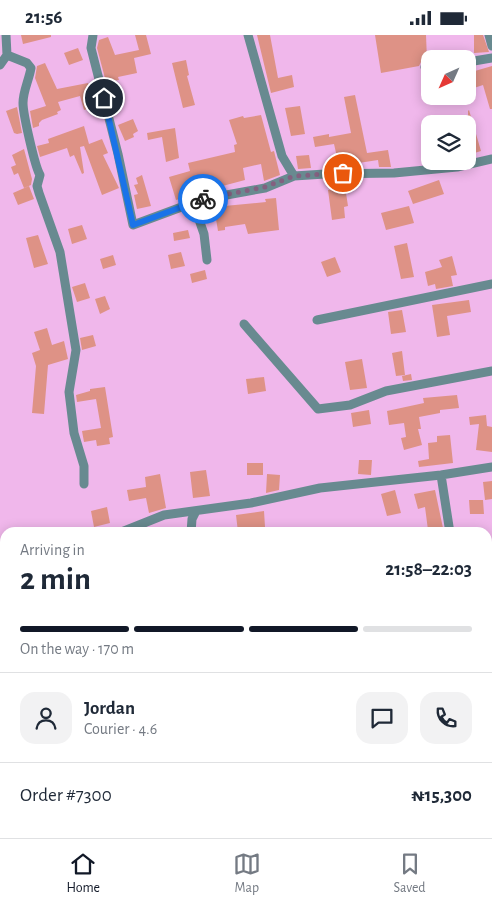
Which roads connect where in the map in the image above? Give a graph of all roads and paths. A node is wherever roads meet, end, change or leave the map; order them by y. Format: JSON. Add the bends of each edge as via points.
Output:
{"nodes":[{"id":1,"x":6,"y":35,"type":"edge"},
{"id":2,"x":93,"y":35,"type":"edge"},
{"id":3,"x":248,"y":35,"type":"edge"},
{"id":4,"x":489,"y":35,"type":"edge"},
{"id":5,"x":492,"y":46,"type":"edge"},
{"id":6,"x":7,"y":55,"type":"junction"},
{"id":7,"x":492,"y":58,"type":"edge"},
{"id":8,"x":476,"y":61,"type":"edge"},
{"id":9,"x":0,"y":65,"type":"edge"},
{"id":10,"x":492,"y":159,"type":"edge"},
{"id":11,"x":294,"y":176,"type":"junction"},
{"id":12,"x":195,"y":202,"type":"junction"},
{"id":13,"x":207,"y":260,"type":"dead end"},
{"id":14,"x":492,"y":284,"type":"edge"},
{"id":15,"x":317,"y":320,"type":"dead end"},
{"id":16,"x":244,"y":325,"type":"dead end"},
{"id":17,"x":492,"y":371,"type":"edge"},
{"id":18,"x":492,"y":467,"type":"edge"},
{"id":19,"x":441,"y":475,"type":"junction"},
{"id":20,"x":84,"y":484,"type":"dead end"},
{"id":21,"x":196,"y":511,"type":"junction"},
{"id":22,"x":134,"y":527,"type":"edge"},
{"id":23,"x":191,"y":527,"type":"edge"},
{"id":24,"x":449,"y":527,"type":"edge"}],
"edges":[{"from":1,"to":6,"type":"street"},
{"from":2,"to":12,"type":"street","via":[[91,48],[133,225]]},
{"from":3,"to":11,"type":"street","via":[[282,156]]},
{"from":4,"to":5,"type":"street"},
{"from":6,"to":9,"type":"street"},
{"from":6,"to":20,"type":"street","via":[[31,68],[24,92],[24,114],[35,167],[40,175],[38,193],[60,252],[76,350],[69,393],[74,433],[84,466]]},
{"from":7,"to":8,"type":"street"},
{"from":10,"to":11,"type":"street","via":[[457,167],[394,173]]},
{"from":11,"to":12,"type":"street","via":[[265,187]]},
{"from":12,"to":13,"type":"street"},
{"from":14,"to":15,"type":"street"},
{"from":16,"to":17,"type":"street","via":[[318,409],[350,405],[386,391]]},
{"from":18,"to":19,"type":"street"},
{"from":19,"to":21,"type":"street","via":[[320,487],[251,503]]},
{"from":19,"to":24,"type":"street"},
{"from":21,"to":22,"type":"street","via":[[164,515]]},
{"from":21,"to":23,"type":"street"}]}
